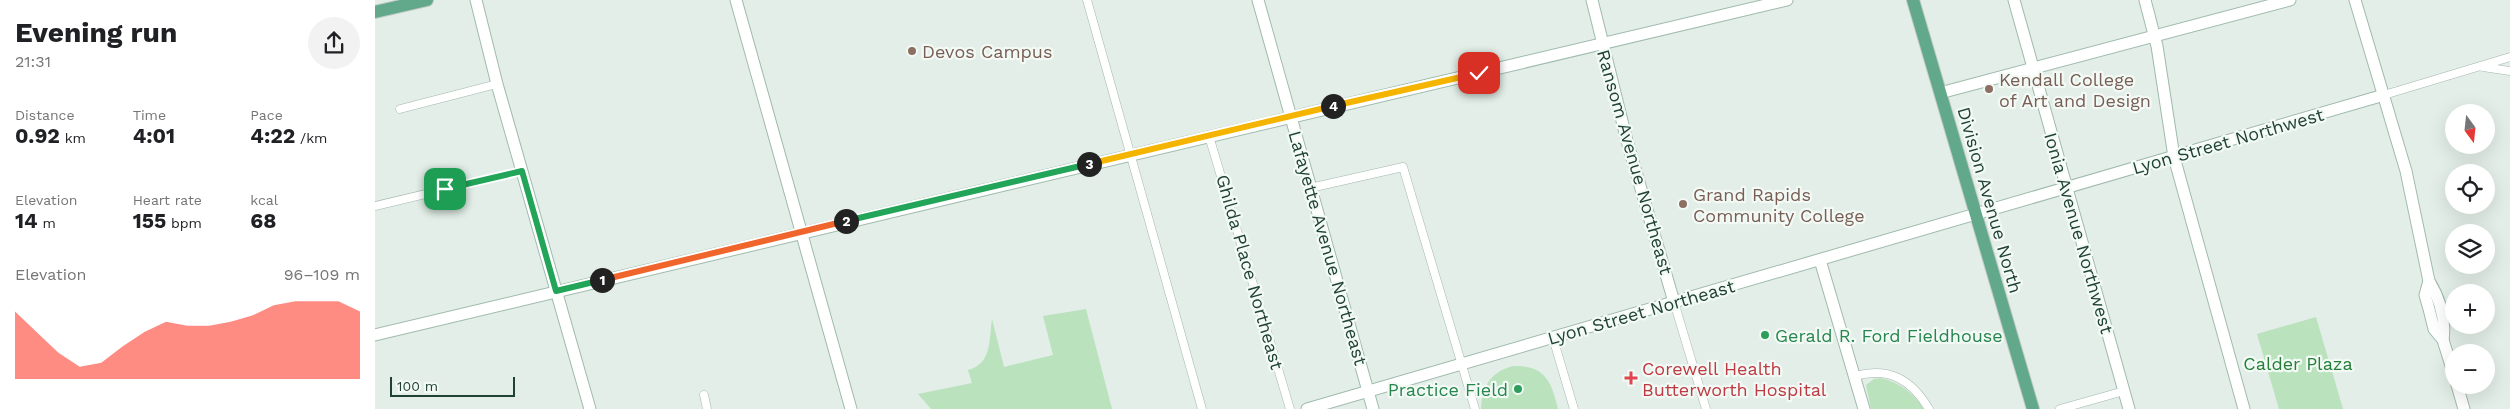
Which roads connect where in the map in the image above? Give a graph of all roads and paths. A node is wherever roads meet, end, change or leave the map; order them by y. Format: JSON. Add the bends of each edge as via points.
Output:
{"nodes":[{"id":1,"x":427,"y":0,"type":"edge"},
{"id":2,"x":476,"y":0,"type":"edge"},
{"id":3,"x":736,"y":0,"type":"edge"},
{"id":4,"x":1087,"y":0,"type":"edge"},
{"id":5,"x":1258,"y":0,"type":"edge"},
{"id":6,"x":1591,"y":0,"type":"edge"},
{"id":7,"x":1787,"y":0,"type":"edge"},
{"id":8,"x":1913,"y":0,"type":"edge"},
{"id":9,"x":2014,"y":0,"type":"edge"},
{"id":10,"x":2145,"y":0,"type":"edge"},
{"id":11,"x":2291,"y":0,"type":"edge"},
{"id":12,"x":2355,"y":0,"type":"edge"},
{"id":13,"x":1746,"y":5,"type":"edge"},
{"id":14,"x":375,"y":12,"type":"edge"},
{"id":15,"x":2155,"y":36,"type":"junction"},
{"id":16,"x":1602,"y":45,"type":"junction"},
{"id":17,"x":2510,"y":57,"type":"edge"},
{"id":18,"x":2479,"y":66,"type":"junction"},
{"id":19,"x":2033,"y":68,"type":"junction"},
{"id":20,"x":2510,"y":70,"type":"edge"},
{"id":21,"x":497,"y":84,"type":"junction"},
{"id":22,"x":1940,"y":92,"type":"junction"},
{"id":23,"x":2384,"y":95,"type":"junction"},
{"id":24,"x":400,"y":110,"type":"dead end"},
{"id":25,"x":1290,"y":116,"type":"junction"},
{"id":26,"x":1209,"y":136,"type":"junction"},
{"id":27,"x":1131,"y":154,"type":"junction"},
{"id":28,"x":2174,"y":157,"type":"junction"},
{"id":29,"x":522,"y":171,"type":"junction"},
{"id":30,"x":1310,"y":188,"type":"junction"},
{"id":31,"x":2066,"y":188,"type":"junction"},
{"id":32,"x":375,"y":206,"type":"edge"},
{"id":33,"x":1976,"y":215,"type":"junction"},
{"id":34,"x":802,"y":232,"type":"junction"},
{"id":35,"x":1820,"y":260,"type":"junction"},
{"id":36,"x":556,"y":291,"type":"junction"},
{"id":37,"x":1674,"y":302,"type":"junction"},
{"id":38,"x":375,"y":335,"type":"edge"},
{"id":39,"x":1553,"y":338,"type":"junction"},
{"id":40,"x":2445,"y":346,"type":"edge"},
{"id":41,"x":1461,"y":364,"type":"junction"},
{"id":42,"x":1855,"y":376,"type":"junction"},
{"id":43,"x":2124,"y":391,"type":"junction"},
{"id":44,"x":1369,"y":392,"type":"junction"},
{"id":45,"x":2460,"y":394,"type":"edge"},
{"id":46,"x":704,"y":396,"type":"dead end"},
{"id":47,"x":590,"y":409,"type":"edge"},
{"id":48,"x":707,"y":409,"type":"edge"},
{"id":49,"x":851,"y":409,"type":"edge"},
{"id":50,"x":1202,"y":409,"type":"edge"},
{"id":51,"x":1290,"y":409,"type":"edge"},
{"id":52,"x":1307,"y":409,"type":"edge"},
{"id":53,"x":1373,"y":409,"type":"edge"},
{"id":54,"x":1475,"y":409,"type":"edge"},
{"id":55,"x":1574,"y":409,"type":"edge"},
{"id":56,"x":1706,"y":409,"type":"edge"},
{"id":57,"x":1864,"y":409,"type":"edge"},
{"id":58,"x":1929,"y":409,"type":"edge"},
{"id":59,"x":2033,"y":409,"type":"edge"},
{"id":60,"x":2060,"y":409,"type":"edge"},
{"id":61,"x":2129,"y":409,"type":"edge"},
{"id":62,"x":2244,"y":409,"type":"edge"},
{"id":63,"x":2464,"y":409,"type":"edge"}],
"edges":[{"from":1,"to":14,"type":"main road"},
{"from":2,"to":21,"type":"street"},
{"from":3,"to":34,"type":"street"},
{"from":4,"to":27,"type":"street"},
{"from":5,"to":25,"type":"street","name":"Lafayette Avenue Northeast"},
{"from":6,"to":16,"type":"street","name":"Ransom Avenue Northeast"},
{"from":7,"to":13,"type":"street"},
{"from":8,"to":22,"type":"main road","name":"Division Avenue North"},
{"from":9,"to":19,"type":"street","name":"Ionia Avenue Northwest"},
{"from":10,"to":15,"type":"street"},
{"from":11,"to":15,"type":"street"},
{"from":12,"to":23,"type":"street"},
{"from":13,"to":16,"type":"street"},
{"from":15,"to":19,"type":"street"},
{"from":15,"to":28,"type":"street"},
{"from":16,"to":25,"type":"street"},
{"from":16,"to":37,"type":"street","name":"Ransom Avenue Northeast"},
{"from":17,"to":18,"type":"street","name":"Lyon Street Northwest"},
{"from":18,"to":20,"type":"street","name":"Lyon Street Northwest"},
{"from":18,"to":23,"type":"street","name":"Lyon Street Northwest"},
{"from":19,"to":22,"type":"street"},
{"from":19,"to":31,"type":"street","name":"Ionia Avenue Northwest"},
{"from":21,"to":24,"type":"street"},
{"from":21,"to":29,"type":"street"},
{"from":22,"to":33,"type":"main road","name":"Division Avenue North"},
{"from":23,"to":28,"type":"street","name":"Lyon Street Northwest"},
{"from":23,"to":40,"type":"street","via":[[2416,209],[2429,281],[2437,295],[2445,327]]},
{"from":25,"to":26,"type":"street"},
{"from":25,"to":30,"type":"street","name":"Lafayette Avenue Northeast"},
{"from":26,"to":27,"type":"street"},
{"from":26,"to":51,"type":"street","name":"Ghilda Place Northeast"},
{"from":27,"to":34,"type":"street"},
{"from":27,"to":50,"type":"street"},
{"from":28,"to":31,"type":"street","name":"Lyon Street Northwest"},
{"from":28,"to":62,"type":"street"},
{"from":29,"to":32,"type":"street"},
{"from":29,"to":36,"type":"street"},
{"from":30,"to":41,"type":"street","via":[[1403,166]]},
{"from":30,"to":44,"type":"street","name":"Lafayette Avenue Northeast"},
{"from":31,"to":33,"type":"street","name":"Lyon Street Northwest"},
{"from":31,"to":43,"type":"street","name":"Ionia Avenue Northwest"},
{"from":33,"to":35,"type":"street","name":"Lyon Street Northeast"},
{"from":33,"to":59,"type":"main road","name":"Division Avenue North"},
{"from":34,"to":36,"type":"street"},
{"from":34,"to":49,"type":"street"},
{"from":35,"to":37,"type":"street","name":"Lyon Street Northeast"},
{"from":35,"to":42,"type":"street"},
{"from":36,"to":38,"type":"street"},
{"from":36,"to":47,"type":"street"},
{"from":37,"to":39,"type":"street","name":"Lyon Street Northeast"},
{"from":37,"to":56,"type":"street","name":"Ransom Avenue Northeast"},
{"from":39,"to":41,"type":"street","name":"Lyon Street Northeast"},
{"from":39,"to":55,"type":"street"},
{"from":41,"to":44,"type":"street","name":"Lyon Street Northeast"},
{"from":41,"to":54,"type":"street"},
{"from":42,"to":57,"type":"street"},
{"from":42,"to":58,"type":"street","via":[[1871,371],[1891,375],[1921,395]]},
{"from":43,"to":60,"type":"street"},
{"from":43,"to":61,"type":"street","name":"Ionia Avenue Northwest"},
{"from":44,"to":52,"type":"street","name":"Lyon Street Northeast"},
{"from":44,"to":53,"type":"street","name":"Lafayette Avenue Northeast"},
{"from":45,"to":63,"type":"street"},
{"from":46,"to":48,"type":"street"}]}
